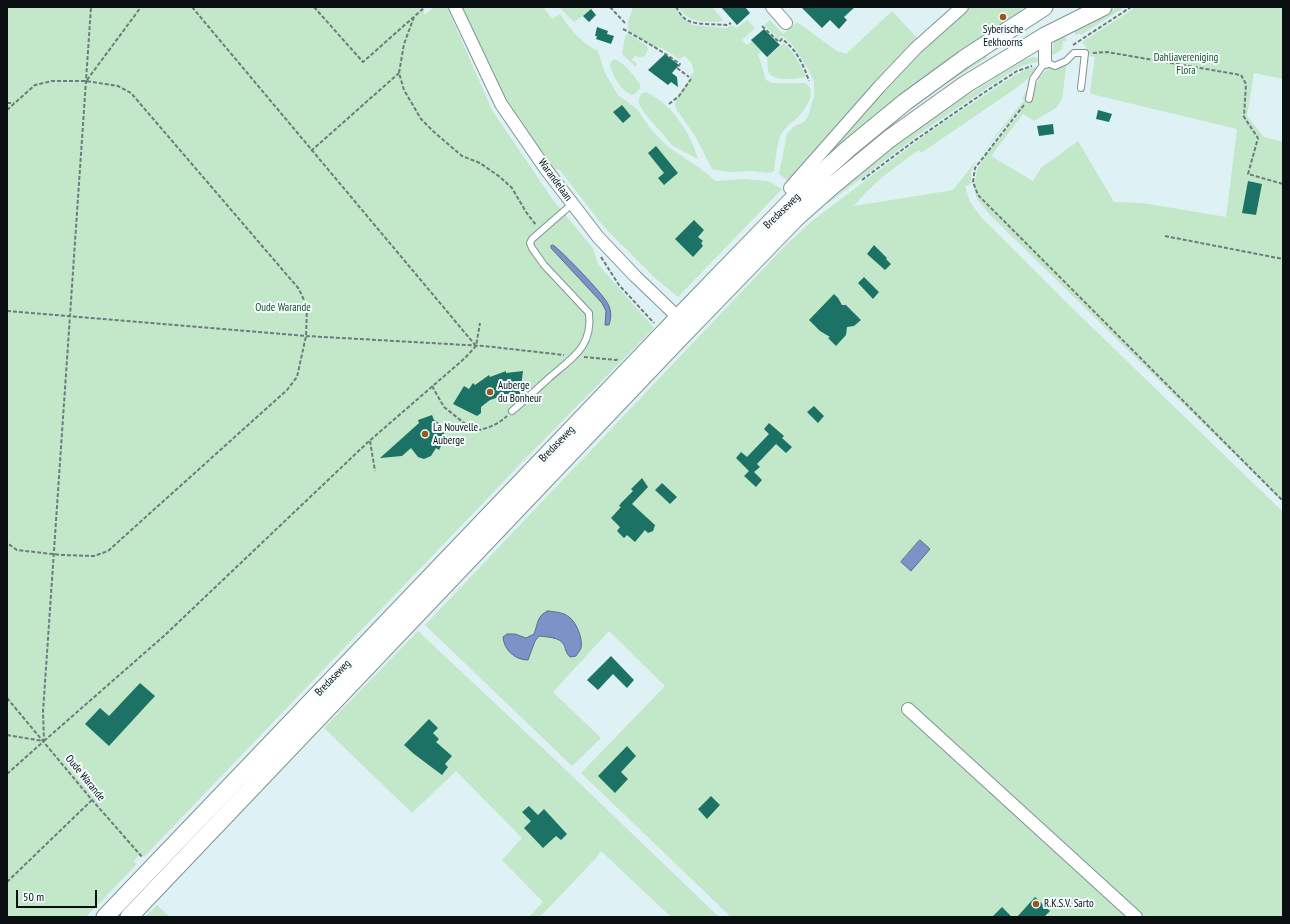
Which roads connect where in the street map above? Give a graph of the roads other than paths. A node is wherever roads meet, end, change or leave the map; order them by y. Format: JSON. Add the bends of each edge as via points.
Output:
{"nodes":[{"id":1,"x":455,"y":7,"type":"edge"},
{"id":2,"x":772,"y":7,"type":"edge"},
{"id":3,"x":962,"y":7,"type":"edge"},
{"id":4,"x":1043,"y":7,"type":"edge"},
{"id":5,"x":1103,"y":7,"type":"edge"},
{"id":6,"x":786,"y":23,"type":"dead end"},
{"id":7,"x":1045,"y":36,"type":"junction"},
{"id":8,"x":1044,"y":62,"type":"junction"},
{"id":9,"x":1081,"y":88,"type":"dead end"},
{"id":10,"x":1029,"y":98,"type":"road end"},
{"id":11,"x":790,"y":188,"type":"dead end"},
{"id":12,"x":572,"y":204,"type":"junction"},
{"id":13,"x":684,"y":323,"type":"junction"},
{"id":14,"x":512,"y":411,"type":"road end"},
{"id":15,"x":449,"y":556,"type":"junction"},
{"id":16,"x":461,"y":569,"type":"junction"},
{"id":17,"x":377,"y":631,"type":"junction"},
{"id":18,"x":390,"y":643,"type":"junction"},
{"id":19,"x":908,"y":709,"type":"dead end"},
{"id":20,"x":105,"y":917,"type":"edge"},
{"id":21,"x":129,"y":917,"type":"edge"},
{"id":22,"x":1136,"y":917,"type":"edge"}],
"edges":[{"from":1,"to":12,"type":"street","name":"Warandelaan","via":[[501,104]]},
{"from":2,"to":6,"type":"street"},
{"from":3,"to":11,"type":"street","name":"Bredaseweg","via":[[916,48]]},
{"from":4,"to":7,"type":"main road","name":"Bredaseweg"},
{"from":4,"to":13,"type":"main road","name":"Bredaseweg","via":[[964,59],[905,102],[849,148],[776,216]]},
{"from":5,"to":7,"type":"main road"},
{"from":7,"to":8,"type":"street"},
{"from":7,"to":13,"type":"main road","name":"Bredaseweg","via":[[966,84],[889,139],[795,219]]},
{"from":8,"to":9,"type":"lane","via":[[1055,66],[1066,61],[1074,53],[1085,53]]},
{"from":8,"to":10,"type":"lane","via":[[1033,79]]},
{"from":12,"to":13,"type":"street","name":"Warandelaan","via":[[598,237]]},
{"from":12,"to":14,"type":"lane","via":[[530,243],[544,265],[589,313],[587,336],[575,357]]},
{"from":13,"to":15,"type":"main road","name":"Bredaseweg"},
{"from":13,"to":16,"type":"main road","name":"Bredaseweg"},
{"from":15,"to":16,"type":"main road","via":[[463,554]]},
{"from":15,"to":17,"type":"main road","name":"Bredaseweg"},
{"from":16,"to":18,"type":"main road","name":"Bredaseweg"},
{"from":17,"to":18,"type":"main road"},
{"from":17,"to":20,"type":"main road","name":"Bredaseweg"},
{"from":18,"to":21,"type":"main road","name":"Bredaseweg"},
{"from":19,"to":22,"type":"street"}]}
